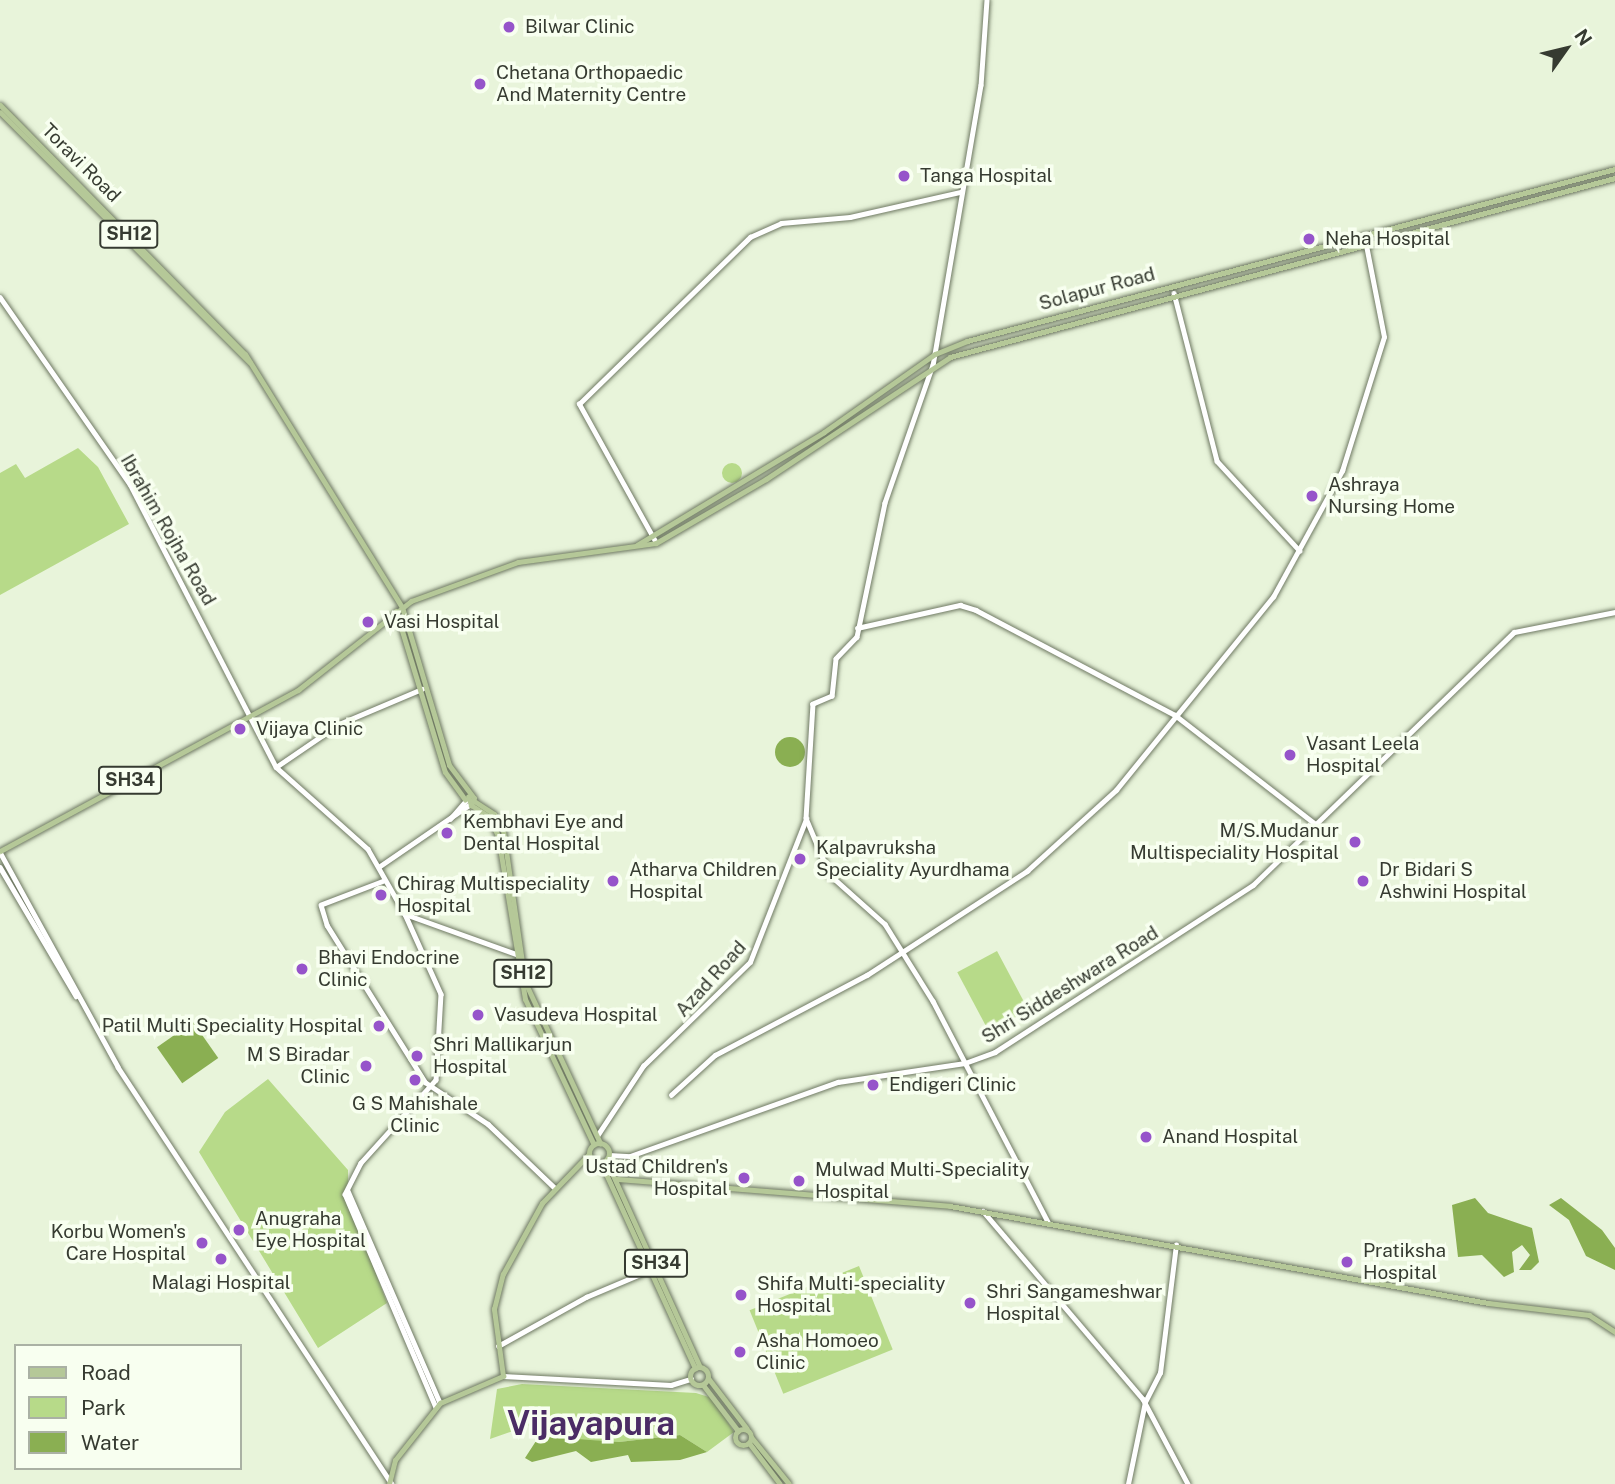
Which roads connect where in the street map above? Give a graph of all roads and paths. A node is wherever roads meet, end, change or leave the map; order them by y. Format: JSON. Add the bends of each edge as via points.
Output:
{"nodes":[{"id":1,"x":987,"y":0,"type":"edge"},
{"id":2,"x":0,"y":105,"type":"edge"},
{"id":3,"x":0,"y":112,"type":"edge"},
{"id":4,"x":1615,"y":169,"type":"edge"},
{"id":5,"x":1615,"y":178,"type":"edge"},
{"id":6,"x":960,"y":192,"type":"junction"},
{"id":7,"x":1364,"y":235,"type":"junction"},
{"id":8,"x":1366,"y":244,"type":"junction"},
{"id":9,"x":1174,"y":293,"type":"junction"},
{"id":10,"x":0,"y":297,"type":"edge"},
{"id":11,"x":935,"y":354,"type":"junction"},
{"id":12,"x":933,"y":365,"type":"junction"},
{"id":13,"x":254,"y":366,"type":"junction"},
{"id":14,"x":651,"y":534,"type":"junction"},
{"id":15,"x":656,"y":543,"type":"junction"},
{"id":16,"x":634,"y":547,"type":"junction"},
{"id":17,"x":1300,"y":551,"type":"junction"},
{"id":18,"x":399,"y":609,"type":"junction"},
{"id":19,"x":1615,"y":612,"type":"edge"},
{"id":20,"x":857,"y":628,"type":"junction"},
{"id":21,"x":422,"y":689,"type":"junction"},
{"id":22,"x":1175,"y":715,"type":"junction"},
{"id":23,"x":249,"y":716,"type":"junction"},
{"id":24,"x":276,"y":767,"type":"junction"},
{"id":25,"x":469,"y":802,"type":"junction"},
{"id":26,"x":807,"y":818,"type":"junction"},
{"id":27,"x":1314,"y":823,"type":"junction"},
{"id":28,"x":11,"y":843,"type":"junction"},
{"id":29,"x":0,"y":845,"type":"edge"},
{"id":30,"x":0,"y":851,"type":"edge"},
{"id":31,"x":380,"y":866,"type":"junction"},
{"id":32,"x":0,"y":867,"type":"edge"},
{"id":33,"x":384,"y":881,"type":"junction"},
{"id":34,"x":405,"y":914,"type":"junction"},
{"id":35,"x":904,"y":953,"type":"junction"},
{"id":36,"x":516,"y":954,"type":"junction"},
{"id":37,"x":77,"y":997,"type":"junction"},
{"id":38,"x":965,"y":1063,"type":"junction"},
{"id":39,"x":431,"y":1089,"type":"junction"},
{"id":40,"x":671,"y":1095,"type":"dead end"},
{"id":41,"x":597,"y":1136,"type":"junction"},
{"id":42,"x":597,"y":1144,"type":"junction"},
{"id":43,"x":589,"y":1154,"type":"junction"},
{"id":44,"x":605,"y":1159,"type":"junction"},
{"id":45,"x":617,"y":1179,"type":"junction"},
{"id":46,"x":554,"y":1187,"type":"junction"},
{"id":47,"x":983,"y":1211,"type":"junction"},
{"id":48,"x":1048,"y":1222,"type":"junction"},
{"id":49,"x":1176,"y":1244,"type":"junction"},
{"id":50,"x":651,"y":1270,"type":"junction"},
{"id":51,"x":1615,"y":1332,"type":"edge"},
{"id":52,"x":498,"y":1346,"type":"junction"},
{"id":53,"x":698,"y":1368,"type":"junction"},
{"id":54,"x":503,"y":1376,"type":"junction"},
{"id":55,"x":708,"y":1378,"type":"junction"},
{"id":56,"x":691,"y":1379,"type":"junction"},
{"id":57,"x":704,"y":1385,"type":"junction"},
{"id":58,"x":1145,"y":1402,"type":"junction"},
{"id":59,"x":438,"y":1405,"type":"junction"},
{"id":60,"x":747,"y":1429,"type":"junction"},
{"id":61,"x":738,"y":1431,"type":"junction"},
{"id":62,"x":750,"y":1440,"type":"junction"},
{"id":63,"x":390,"y":1483,"type":"edge"},
{"id":64,"x":780,"y":1484,"type":"edge"},
{"id":65,"x":789,"y":1484,"type":"edge"},
{"id":66,"x":1128,"y":1484,"type":"edge"},
{"id":67,"x":1188,"y":1484,"type":"edge"}],
"edges":[{"from":1,"to":6,"type":"street","via":[[981,85]]},
{"from":2,"to":13,"type":"main road","name":"Toravi Road","number":"SH12"},
{"from":3,"to":13,"type":"main road","name":"Toravi Road","number":"SH12"},
{"from":4,"to":7,"type":"main road","name":"Solapur Road"},
{"from":5,"to":8,"type":"main road","name":"Solapur Road"},
{"from":6,"to":11,"type":"street"},
{"from":6,"to":14,"type":"street","via":[[849,217],[781,223],[750,237],[579,404]]},
{"from":7,"to":8,"type":"street"},
{"from":7,"to":11,"type":"main road","name":"Solapur Road"},
{"from":8,"to":9,"type":"main road","name":"Solapur Road"},
{"from":8,"to":17,"type":"street","via":[[1384,337],[1342,471]]},
{"from":9,"to":12,"type":"main road","name":"Solapur Road"},
{"from":9,"to":17,"type":"street","via":[[1217,461]]},
{"from":10,"to":23,"type":"street","name":"Ibrahim Rojha Road","via":[[130,484]]},
{"from":11,"to":12,"type":"street"},
{"from":11,"to":14,"type":"main road","name":"Solapur Road","via":[[824,432]]},
{"from":12,"to":15,"type":"main road","name":"Solapur Road","via":[[829,440]]},
{"from":12,"to":20,"type":"street","via":[[885,503]]},
{"from":13,"to":18,"type":"main road","name":"Toravi Road","number":"SH12"},
{"from":14,"to":15,"type":"street"},
{"from":14,"to":16,"type":"main road","name":"Solapur Road"},
{"from":15,"to":16,"type":"main road","name":"Solapur Road"},
{"from":16,"to":18,"type":"main road","name":"Solapur Road","via":[[499,567]]},
{"from":17,"to":22,"type":"street","via":[[1273,597]]},
{"from":18,"to":21,"type":"main road","number":"SH12"},
{"from":18,"to":23,"type":"main road","number":"SH34","via":[[314,680]]},
{"from":18,"to":25,"type":"main road","number":"SH12","via":[[449,765]]},
{"from":19,"to":27,"type":"street","name":"Shri Siddeshwara Road","via":[[1514,632]]},
{"from":20,"to":22,"type":"street","via":[[968,606]]},
{"from":20,"to":26,"type":"street","via":[[855,642],[836,659],[832,696],[813,704]]},
{"from":21,"to":24,"type":"street","via":[[339,724]]},
{"from":21,"to":25,"type":"main road","number":"SH12","via":[[445,772]]},
{"from":22,"to":27,"type":"street"},
{"from":22,"to":35,"type":"street","via":[[1116,790],[1027,872]]},
{"from":23,"to":24,"type":"street","name":"Ibrahim Rojha Road"},
{"from":23,"to":28,"type":"main road","number":"SH34"},
{"from":24,"to":31,"type":"street","via":[[368,849]]},
{"from":25,"to":31,"type":"street","via":[[450,820]]},
{"from":25,"to":36,"type":"main road","number":"SH12","via":[[494,814],[503,830]]},
{"from":26,"to":35,"type":"street","via":[[830,876],[878,916]]},
{"from":26,"to":41,"type":"street","name":"Azad Road","via":[[750,962],[643,1066]]},
{"from":27,"to":38,"type":"street","name":"Shri Siddeshwara Road","via":[[1253,885],[1018,1038]]},
{"from":28,"to":29,"type":"main road","number":"SH34"},
{"from":28,"to":30,"type":"main road","number":"SH34"},
{"from":30,"to":37,"type":"street"},
{"from":31,"to":33,"type":"street"},
{"from":32,"to":37,"type":"street"},
{"from":33,"to":34,"type":"street"},
{"from":33,"to":39,"type":"street","via":[[321,905]]},
{"from":34,"to":36,"type":"street"},
{"from":34,"to":39,"type":"street","via":[[441,993]]},
{"from":35,"to":38,"type":"street"},
{"from":35,"to":40,"type":"street","via":[[715,1055]]},
{"from":36,"to":41,"type":"main road","number":"SH12","via":[[536,1009]]},
{"from":36,"to":42,"type":"main road","number":"SH12","via":[[525,999]]},
{"from":37,"to":63,"type":"street"},
{"from":38,"to":44,"type":"street","name":"Shri Siddeshwara Road","via":[[838,1082],[630,1156]]},
{"from":38,"to":48,"type":"street"},
{"from":39,"to":46,"type":"street","via":[[488,1124]]},
{"from":39,"to":59,"type":"street","via":[[362,1163],[348,1190],[349,1213]]},
{"from":41,"to":42,"type":"main road","number":"SH12"},
{"from":42,"to":43,"type":"main road"},
{"from":42,"to":44,"type":"main road","number":"SH34"},
{"from":43,"to":44,"type":"main road","number":"SH34"},
{"from":43,"to":46,"type":"main road"},
{"from":44,"to":45,"type":"main road","number":"SH34"},
{"from":44,"to":50,"type":"main road","number":"SH34"},
{"from":45,"to":47,"type":"main road","via":[[720,1191],[864,1194]]},
{"from":45,"to":53,"type":"main road","number":"SH34"},
{"from":46,"to":52,"type":"main road","via":[[503,1274],[494,1309]]},
{"from":47,"to":48,"type":"main road"},
{"from":47,"to":58,"type":"street"},
{"from":48,"to":49,"type":"main road"},
{"from":49,"to":51,"type":"main road","via":[[1488,1303],[1589,1315]]},
{"from":49,"to":58,"type":"street","via":[[1160,1373]]},
{"from":50,"to":52,"type":"street","via":[[586,1297]]},
{"from":50,"to":53,"type":"main road","number":"SH34"},
{"from":52,"to":54,"type":"main road"},
{"from":53,"to":55,"type":"main road","number":"SH34"},
{"from":53,"to":56,"type":"main road"},
{"from":54,"to":56,"type":"street","via":[[671,1385]]},
{"from":54,"to":59,"type":"main road"},
{"from":55,"to":57,"type":"main road"},
{"from":55,"to":60,"type":"main road","number":"SH34"},
{"from":56,"to":57,"type":"main road","number":"SH34"},
{"from":57,"to":61,"type":"main road","number":"SH34"},
{"from":58,"to":66,"type":"street"},
{"from":58,"to":67,"type":"street"},
{"from":59,"to":63,"type":"main road","via":[[395,1460]]},
{"from":60,"to":61,"type":"main road"},
{"from":60,"to":62,"type":"main road","number":"SH34"},
{"from":61,"to":62,"type":"main road","number":"SH34","via":[[738,1443]]},
{"from":62,"to":64,"type":"main road","number":"SH34"},
{"from":62,"to":65,"type":"main road","number":"SH34"}]}
